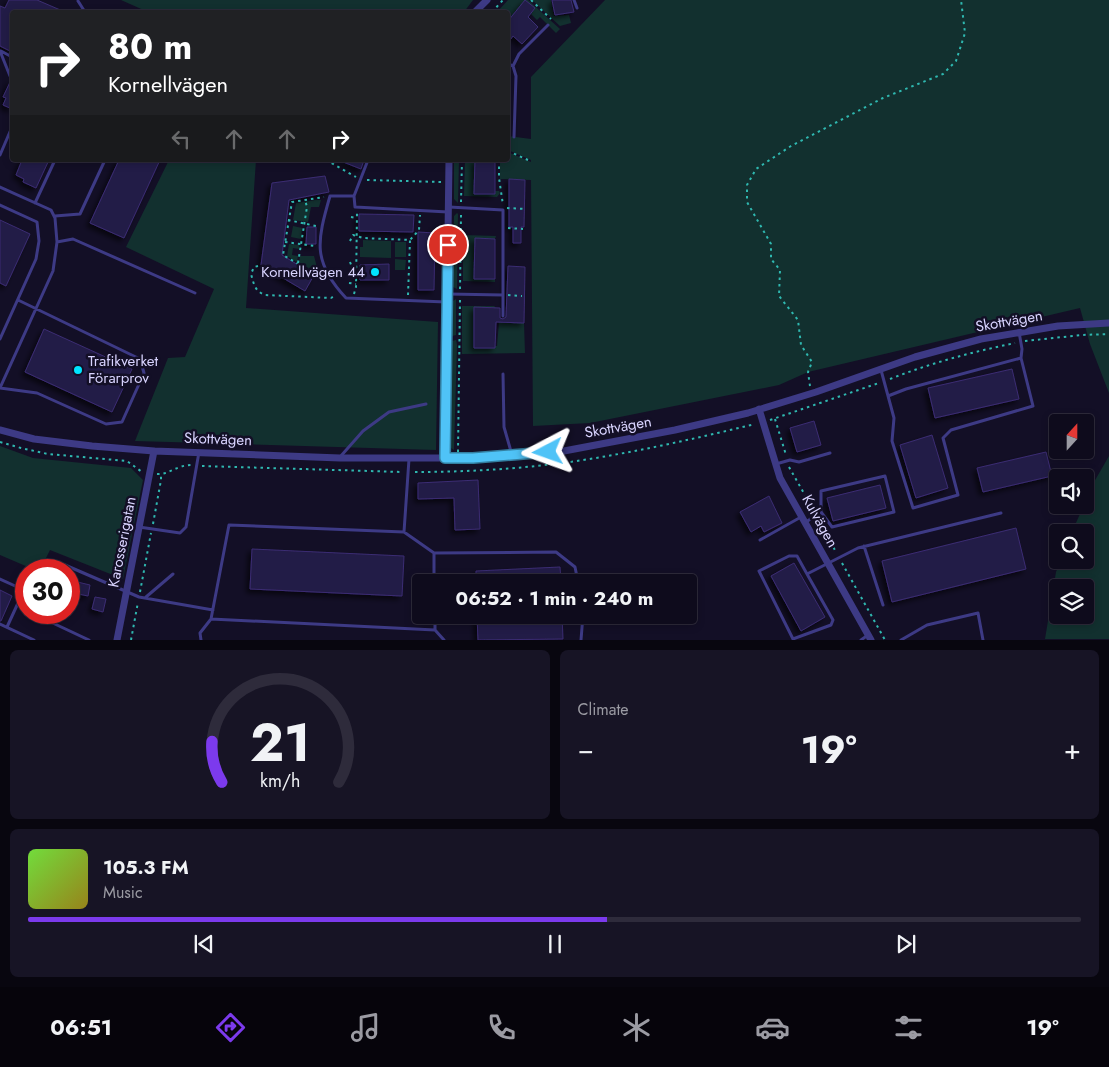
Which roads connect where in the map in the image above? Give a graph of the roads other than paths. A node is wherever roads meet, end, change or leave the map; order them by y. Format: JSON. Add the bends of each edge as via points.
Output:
{"nodes":[{"id":1,"x":487,"y":0,"type":"edge"},
{"id":2,"x":574,"y":0,"type":"edge"},
{"id":3,"x":577,"y":8,"type":"dead end"},
{"id":4,"x":477,"y":10,"type":"edge"},
{"id":5,"x":548,"y":25,"type":"road end"},
{"id":6,"x":0,"y":51,"type":"edge"},
{"id":7,"x":510,"y":65,"type":"edge"},
{"id":8,"x":513,"y":66,"type":"junction"},
{"id":9,"x":10,"y":76,"type":"edge"},
{"id":10,"x":10,"y":132,"type":"edge"},
{"id":11,"x":514,"y":136,"type":"dead end"},
{"id":12,"x":0,"y":155,"type":"edge"},
{"id":13,"x":54,"y":162,"type":"edge"},
{"id":14,"x":104,"y":162,"type":"edge"},
{"id":15,"x":367,"y":162,"type":"edge"},
{"id":16,"x":449,"y":162,"type":"edge"},
{"id":17,"x":0,"y":187,"type":"edge"},
{"id":18,"x":354,"y":196,"type":"junction"},
{"id":19,"x":36,"y":203,"type":"junction"},
{"id":20,"x":0,"y":205,"type":"edge"},
{"id":21,"x":448,"y":210,"type":"junction"},
{"id":22,"x":55,"y":216,"type":"junction"},
{"id":23,"x":57,"y":242,"type":"junction"},
{"id":24,"x":195,"y":293,"type":"dead end"},
{"id":25,"x":447,"y":294,"type":"junction"},
{"id":26,"x":503,"y":295,"type":"junction"},
{"id":27,"x":18,"y":300,"type":"junction"},
{"id":28,"x":446,"y":302,"type":"junction"},
{"id":29,"x":36,"y":309,"type":"junction"},
{"id":30,"x":503,"y":316,"type":"dead end"},
{"id":31,"x":1109,"y":322,"type":"edge"},
{"id":32,"x":1019,"y":332,"type":"junction"},
{"id":33,"x":0,"y":339,"type":"edge"},
{"id":34,"x":1021,"y":358,"type":"junction"},
{"id":35,"x":881,"y":369,"type":"junction"},
{"id":36,"x":503,"y":374,"type":"dead end"},
{"id":37,"x":0,"y":388,"type":"edge"},
{"id":38,"x":888,"y":396,"type":"junction"},
{"id":39,"x":426,"y":404,"type":"dead end"},
{"id":40,"x":759,"y":409,"type":"junction"},
{"id":41,"x":0,"y":430,"type":"edge"},
{"id":42,"x":154,"y":451,"type":"junction"},
{"id":43,"x":199,"y":452,"type":"junction"},
{"id":44,"x":830,"y":452,"type":"dead end"},
{"id":45,"x":512,"y":455,"type":"junction"},
{"id":46,"x":340,"y":458,"type":"junction"},
{"id":47,"x":410,"y":458,"type":"junction"},
{"id":48,"x":445,"y":458,"type":"junction"},
{"id":49,"x":776,"y":465,"type":"junction"},
{"id":50,"x":820,"y":512,"type":"junction"},
{"id":51,"x":1001,"y":513,"type":"dead end"},
{"id":52,"x":804,"y":520,"type":"junction"},
{"id":53,"x":139,"y":526,"type":"junction"},
{"id":54,"x":404,"y":532,"type":"junction"},
{"id":55,"x":760,"y":540,"type":"dead end"},
{"id":56,"x":864,"y":546,"type":"junction"},
{"id":57,"x":434,"y":553,"type":"junction"},
{"id":58,"x":828,"y":562,"type":"junction"},
{"id":59,"x":80,"y":571,"type":"edge"},
{"id":60,"x":173,"y":574,"type":"dead end"},
{"id":61,"x":434,"y":574,"type":"edge"},
{"id":62,"x":576,"y":574,"type":"edge"},
{"id":63,"x":807,"y":574,"type":"junction"},
{"id":64,"x":0,"y":579,"type":"edge"},
{"id":65,"x":126,"y":591,"type":"junction"},
{"id":66,"x":146,"y":598,"type":"junction"},
{"id":67,"x":883,"y":605,"type":"dead end"},
{"id":68,"x":213,"y":610,"type":"junction"},
{"id":69,"x":211,"y":619,"type":"junction"},
{"id":70,"x":0,"y":624,"type":"edge"},
{"id":71,"x":53,"y":624,"type":"edge"},
{"id":72,"x":436,"y":624,"type":"edge"},
{"id":73,"x":582,"y":624,"type":"edge"},
{"id":74,"x":7,"y":628,"type":"junction"},
{"id":75,"x":436,"y":630,"type":"junction"},
{"id":76,"x":909,"y":636,"type":"junction"},
{"id":77,"x":870,"y":637,"type":"edge"},
{"id":78,"x":34,"y":640,"type":"edge"},
{"id":79,"x":89,"y":640,"type":"edge"},
{"id":80,"x":117,"y":640,"type":"edge"},
{"id":81,"x":201,"y":640,"type":"edge"},
{"id":82,"x":444,"y":640,"type":"edge"},
{"id":83,"x":581,"y":640,"type":"edge"},
{"id":84,"x":861,"y":640,"type":"edge"},
{"id":85,"x":901,"y":640,"type":"edge"},
{"id":86,"x":911,"y":640,"type":"edge"},
{"id":87,"x":983,"y":640,"type":"edge"}],
"edges":[{"from":1,"to":4,"type":"street"},
{"from":2,"to":3,"type":"lane"},
{"from":5,"to":8,"type":"lane","via":[[519,54]]},
{"from":6,"to":9,"type":"lane"},
{"from":7,"to":8,"type":"lane"},
{"from":8,"to":11,"type":"lane","via":[[516,76]]},
{"from":10,"to":12,"type":"lane"},
{"from":13,"to":19,"type":"lane"},
{"from":14,"to":22,"type":"lane","via":[[80,214]]},
{"from":15,"to":18,"type":"lane"},
{"from":16,"to":21,"type":"street"},
{"from":17,"to":19,"type":"lane"},
{"from":18,"to":21,"type":"lane","via":[[355,207]]},
{"from":18,"to":28,"type":"lane","via":[[330,196],[321,227],[322,264],[331,282],[346,298]]},
{"from":19,"to":22,"type":"lane","via":[[51,210]]},
{"from":20,"to":27,"type":"lane","via":[[37,222],[36,260]]},
{"from":21,"to":25,"type":"street"},
{"from":21,"to":26,"type":"lane","via":[[503,210]]},
{"from":22,"to":23,"type":"lane"},
{"from":23,"to":24,"type":"lane","via":[[73,239]]},
{"from":23,"to":29,"type":"lane","via":[[53,270]]},
{"from":25,"to":26,"type":"lane"},
{"from":25,"to":28,"type":"street"},
{"from":26,"to":30,"type":"lane"},
{"from":27,"to":29,"type":"lane"},
{"from":27,"to":33,"type":"lane"},
{"from":28,"to":48,"type":"street"},
{"from":29,"to":37,"type":"lane"},
{"from":29,"to":37,"type":"lane","via":[[140,359],[144,373],[141,381],[122,422],[106,424],[37,393]]},
{"from":31,"to":32,"type":"street","name":"Skottvägen"},
{"from":32,"to":34,"type":"lane"},
{"from":32,"to":35,"type":"street","name":"Skottvägen","via":[[981,339]]},
{"from":34,"to":38,"type":"lane"},
{"from":34,"to":38,"type":"lane","via":[[1033,406],[951,430],[943,438],[958,495],[913,508],[892,441],[894,418]]},
{"from":35,"to":38,"type":"lane"},
{"from":35,"to":40,"type":"street","name":"Skottvägen"},
{"from":36,"to":45,"type":"lane","via":[[504,427]]},
{"from":39,"to":46,"type":"lane","via":[[389,412],[363,431]]},
{"from":40,"to":45,"type":"street","name":"Skottvägen","via":[[592,446]]},
{"from":40,"to":49,"type":"street","name":"Kulvägen"},
{"from":41,"to":42,"type":"street","name":"Skottvägen","via":[[46,442]]},
{"from":42,"to":43,"type":"street","name":"Skottvägen"},
{"from":42,"to":53,"type":"street","name":"Karosserigatan"},
{"from":43,"to":46,"type":"street","name":"Skottvägen"},
{"from":43,"to":53,"type":"lane","via":[[186,527],[180,533]]},
{"from":44,"to":49,"type":"lane"},
{"from":45,"to":48,"type":"street","name":"Skottvägen"},
{"from":46,"to":47,"type":"street","name":"Skottvägen"},
{"from":47,"to":48,"type":"street","name":"Skottvägen"},
{"from":47,"to":54,"type":"lane"},
{"from":49,"to":52,"type":"street","name":"Kulvägen"},
{"from":50,"to":50,"type":"lane","via":[[821,491],[885,476],[894,512],[832,527]]},
{"from":50,"to":52,"type":"lane"},
{"from":51,"to":56,"type":"lane"},
{"from":52,"to":55,"type":"lane"},
{"from":52,"to":58,"type":"street","name":"Kulvägen"},
{"from":53,"to":65,"type":"street","name":"Karosserigatan"},
{"from":54,"to":57,"type":"lane"},
{"from":54,"to":68,"type":"lane","via":[[229,525]]},
{"from":56,"to":58,"type":"lane"},
{"from":56,"to":67,"type":"lane"},
{"from":57,"to":61,"type":"lane"},
{"from":57,"to":62,"type":"lane","via":[[556,552],[575,567]]},
{"from":58,"to":63,"type":"lane"},
{"from":58,"to":77,"type":"street","name":"Kulvägen"},
{"from":59,"to":65,"type":"lane"},
{"from":60,"to":66,"type":"lane"},
{"from":63,"to":63,"type":"lane","via":[[798,556],[789,556],[759,571],[793,639],[831,625],[833,620]]},
{"from":64,"to":74,"type":"lane","via":[[24,590]]},
{"from":65,"to":66,"type":"lane"},
{"from":65,"to":80,"type":"street","name":"Karosserigatan"},
{"from":66,"to":68,"type":"lane"},
{"from":68,"to":69,"type":"lane"},
{"from":69,"to":75,"type":"lane"},
{"from":69,"to":81,"type":"lane","via":[[200,633]]},
{"from":70,"to":74,"type":"lane"},
{"from":71,"to":79,"type":"lane"},
{"from":72,"to":75,"type":"lane"},
{"from":73,"to":83,"type":"lane"},
{"from":74,"to":78,"type":"lane"},
{"from":75,"to":82,"type":"lane"},
{"from":76,"to":85,"type":"lane"},
{"from":76,"to":86,"type":"lane"},
{"from":76,"to":87,"type":"lane","via":[[927,625],[978,613]]},
{"from":77,"to":84,"type":"lane"}]}
